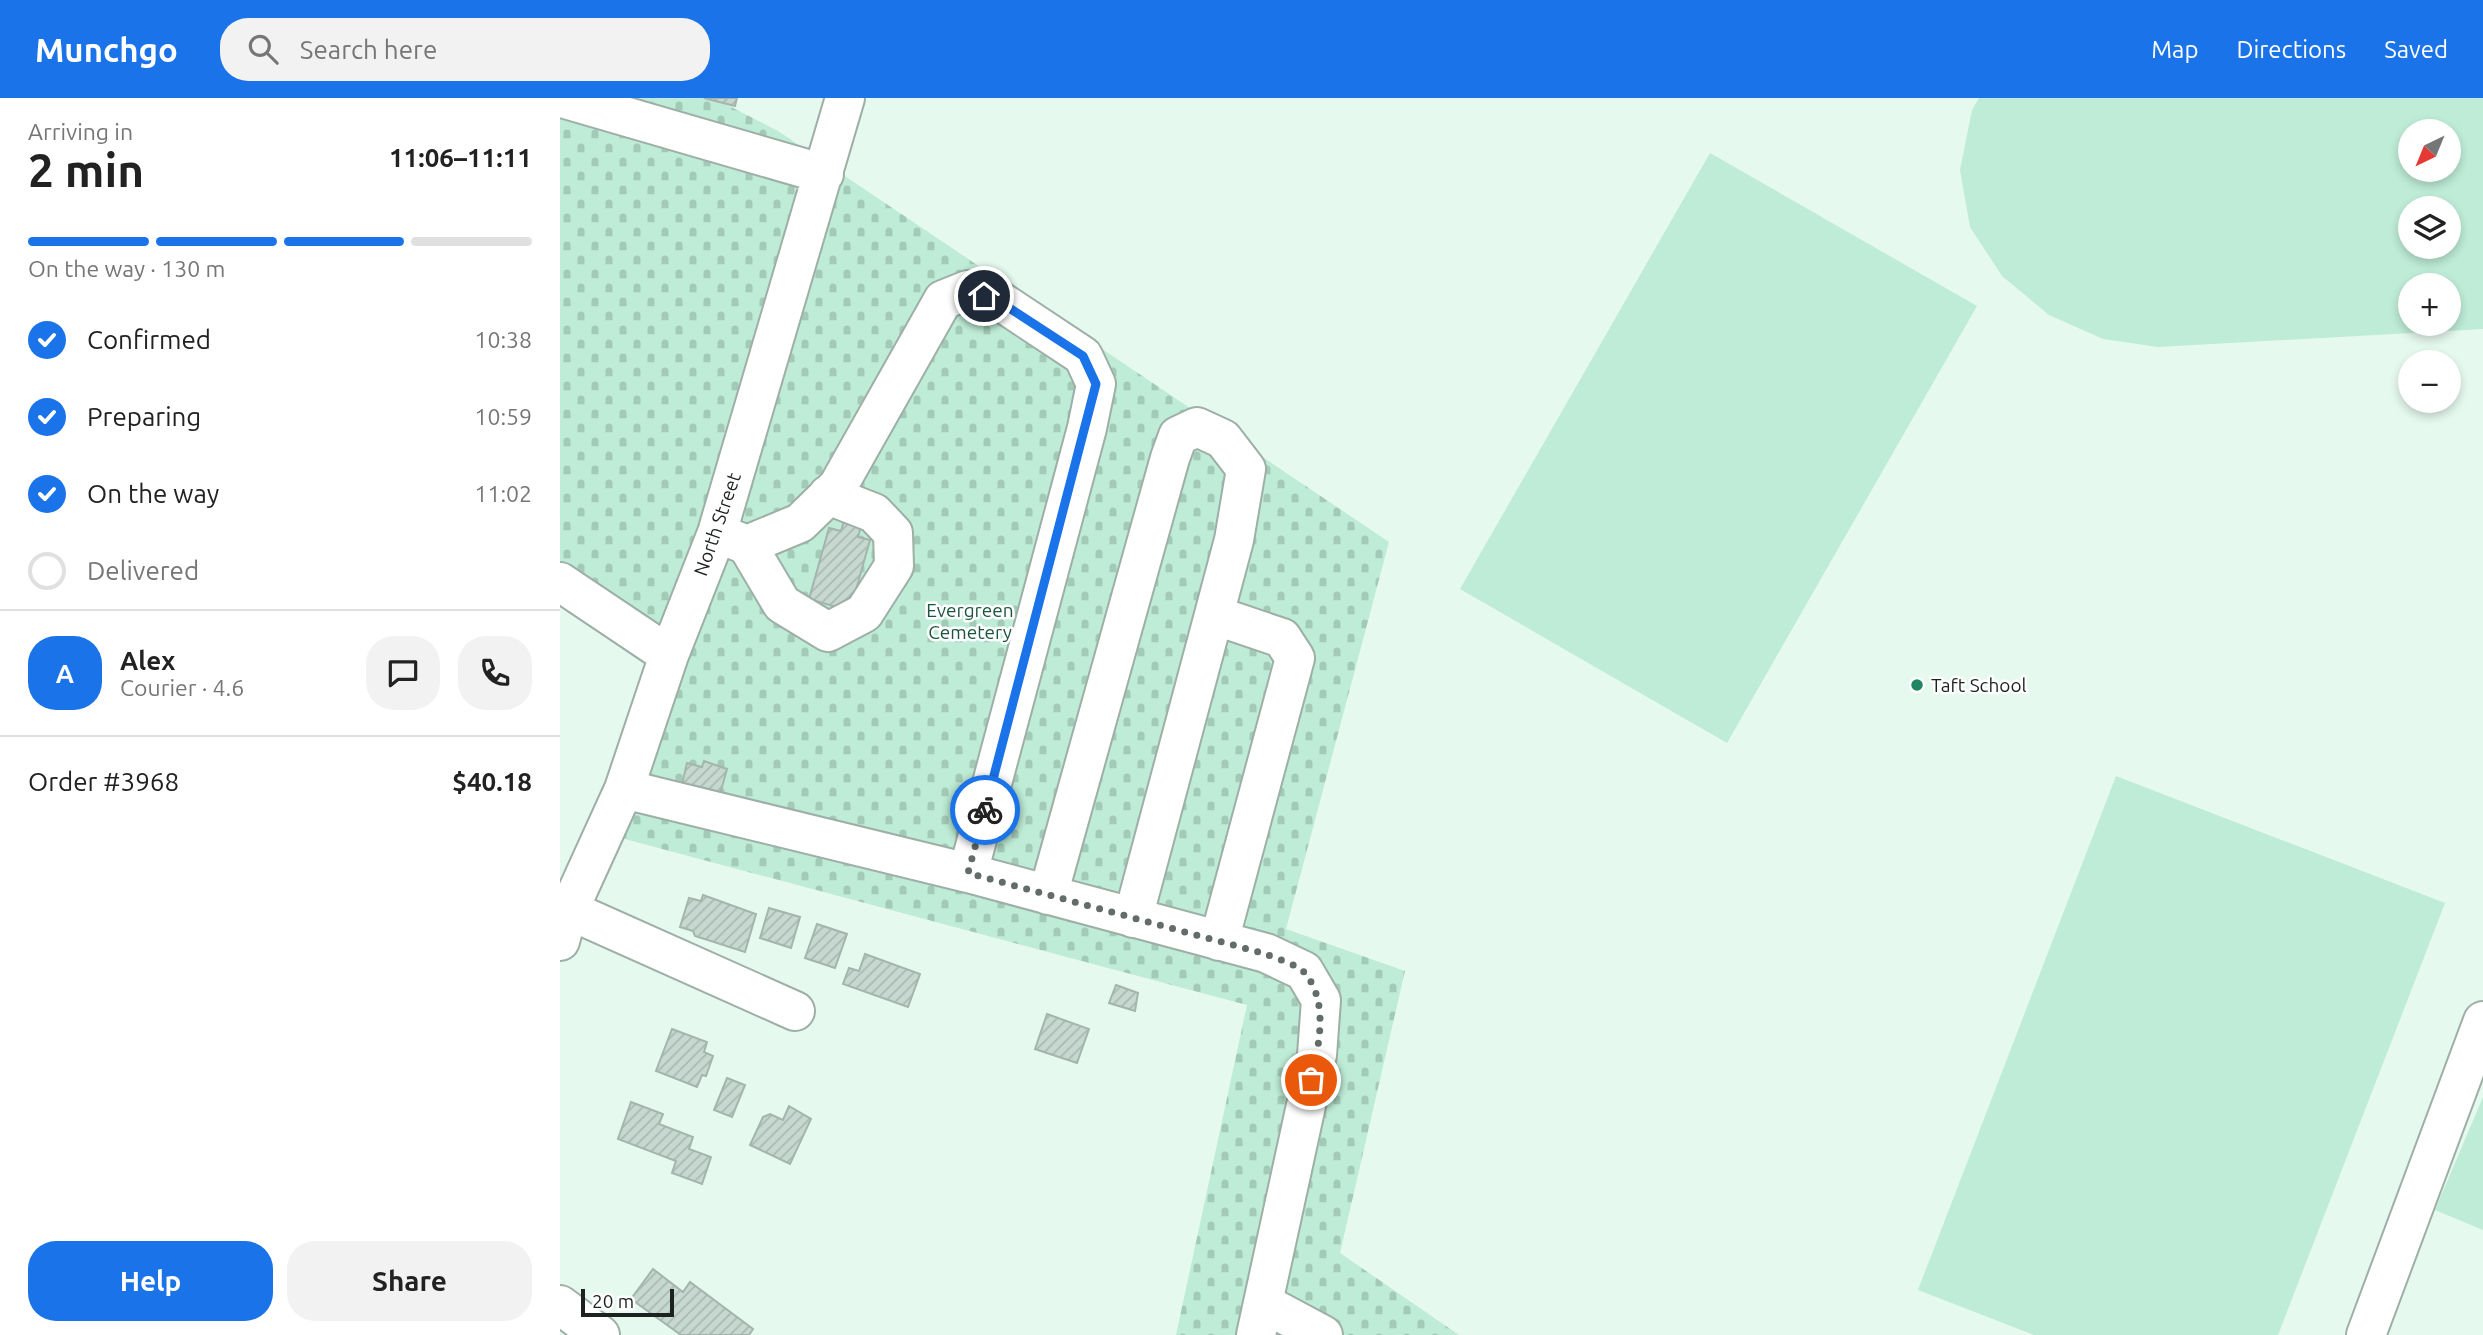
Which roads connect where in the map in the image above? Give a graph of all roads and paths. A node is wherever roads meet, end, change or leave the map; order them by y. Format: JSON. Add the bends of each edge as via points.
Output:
{"nodes":[{"id":1,"x":562,"y":98,"type":"edge"},
{"id":2,"x":845,"y":98,"type":"edge"},
{"id":3,"x":824,"y":174,"type":"junction"},
{"id":4,"x":828,"y":495,"type":"junction"},
{"id":5,"x":732,"y":539,"type":"junction"},
{"id":6,"x":560,"y":582,"type":"edge"},
{"id":7,"x":1214,"y":615,"type":"junction"},
{"id":8,"x":669,"y":655,"type":"junction"},
{"id":9,"x":624,"y":789,"type":"junction"},
{"id":10,"x":968,"y":873,"type":"junction"},
{"id":11,"x":1048,"y":895,"type":"junction"},
{"id":12,"x":1133,"y":918,"type":"junction"},
{"id":13,"x":563,"y":919,"type":"edge"},
{"id":14,"x":1219,"y":941,"type":"junction"},
{"id":15,"x":795,"y":1011,"type":"dead end"},
{"id":16,"x":2483,"y":1021,"type":"edge"},
{"id":17,"x":560,"y":1305,"type":"edge"},
{"id":18,"x":1260,"y":1319,"type":"edge"},
{"id":19,"x":600,"y":1335,"type":"edge"},
{"id":20,"x":1324,"y":1335,"type":"edge"},
{"id":21,"x":2366,"y":1335,"type":"edge"}],
"edges":[{"from":1,"to":3,"type":"street"},
{"from":2,"to":3,"type":"street","name":"North Street"},
{"from":3,"to":5,"type":"street","name":"North Street"},
{"from":4,"to":5,"type":"street","via":[[800,523]]},
{"from":4,"to":5,"type":"street","via":[[874,513],[892,533],[894,566],[864,613],[828,632],[782,604]]},
{"from":4,"to":10,"type":"street","via":[[838,486],[943,300],[968,290],[1000,302],[1083,356],[1096,384],[1087,428]]},
{"from":5,"to":8,"type":"street","name":"North Street"},
{"from":6,"to":8,"type":"street"},
{"from":7,"to":11,"type":"street","via":[[1246,469],[1223,439],[1197,427],[1178,436],[1170,458]]},
{"from":7,"to":12,"type":"street"},
{"from":7,"to":14,"type":"street","via":[[1282,638],[1295,658]]},
{"from":8,"to":9,"type":"street","name":"North Street"},
{"from":9,"to":10,"type":"street"},
{"from":9,"to":13,"type":"street","name":"North Street"},
{"from":10,"to":11,"type":"street"},
{"from":11,"to":12,"type":"street"},
{"from":12,"to":14,"type":"street"},
{"from":13,"to":15,"type":"street"},
{"from":14,"to":18,"type":"street","via":[[1304,971],[1321,1000],[1317,1055]]},
{"from":16,"to":21,"type":"street"},
{"from":17,"to":19,"type":"street"},
{"from":18,"to":20,"type":"street"}]}
